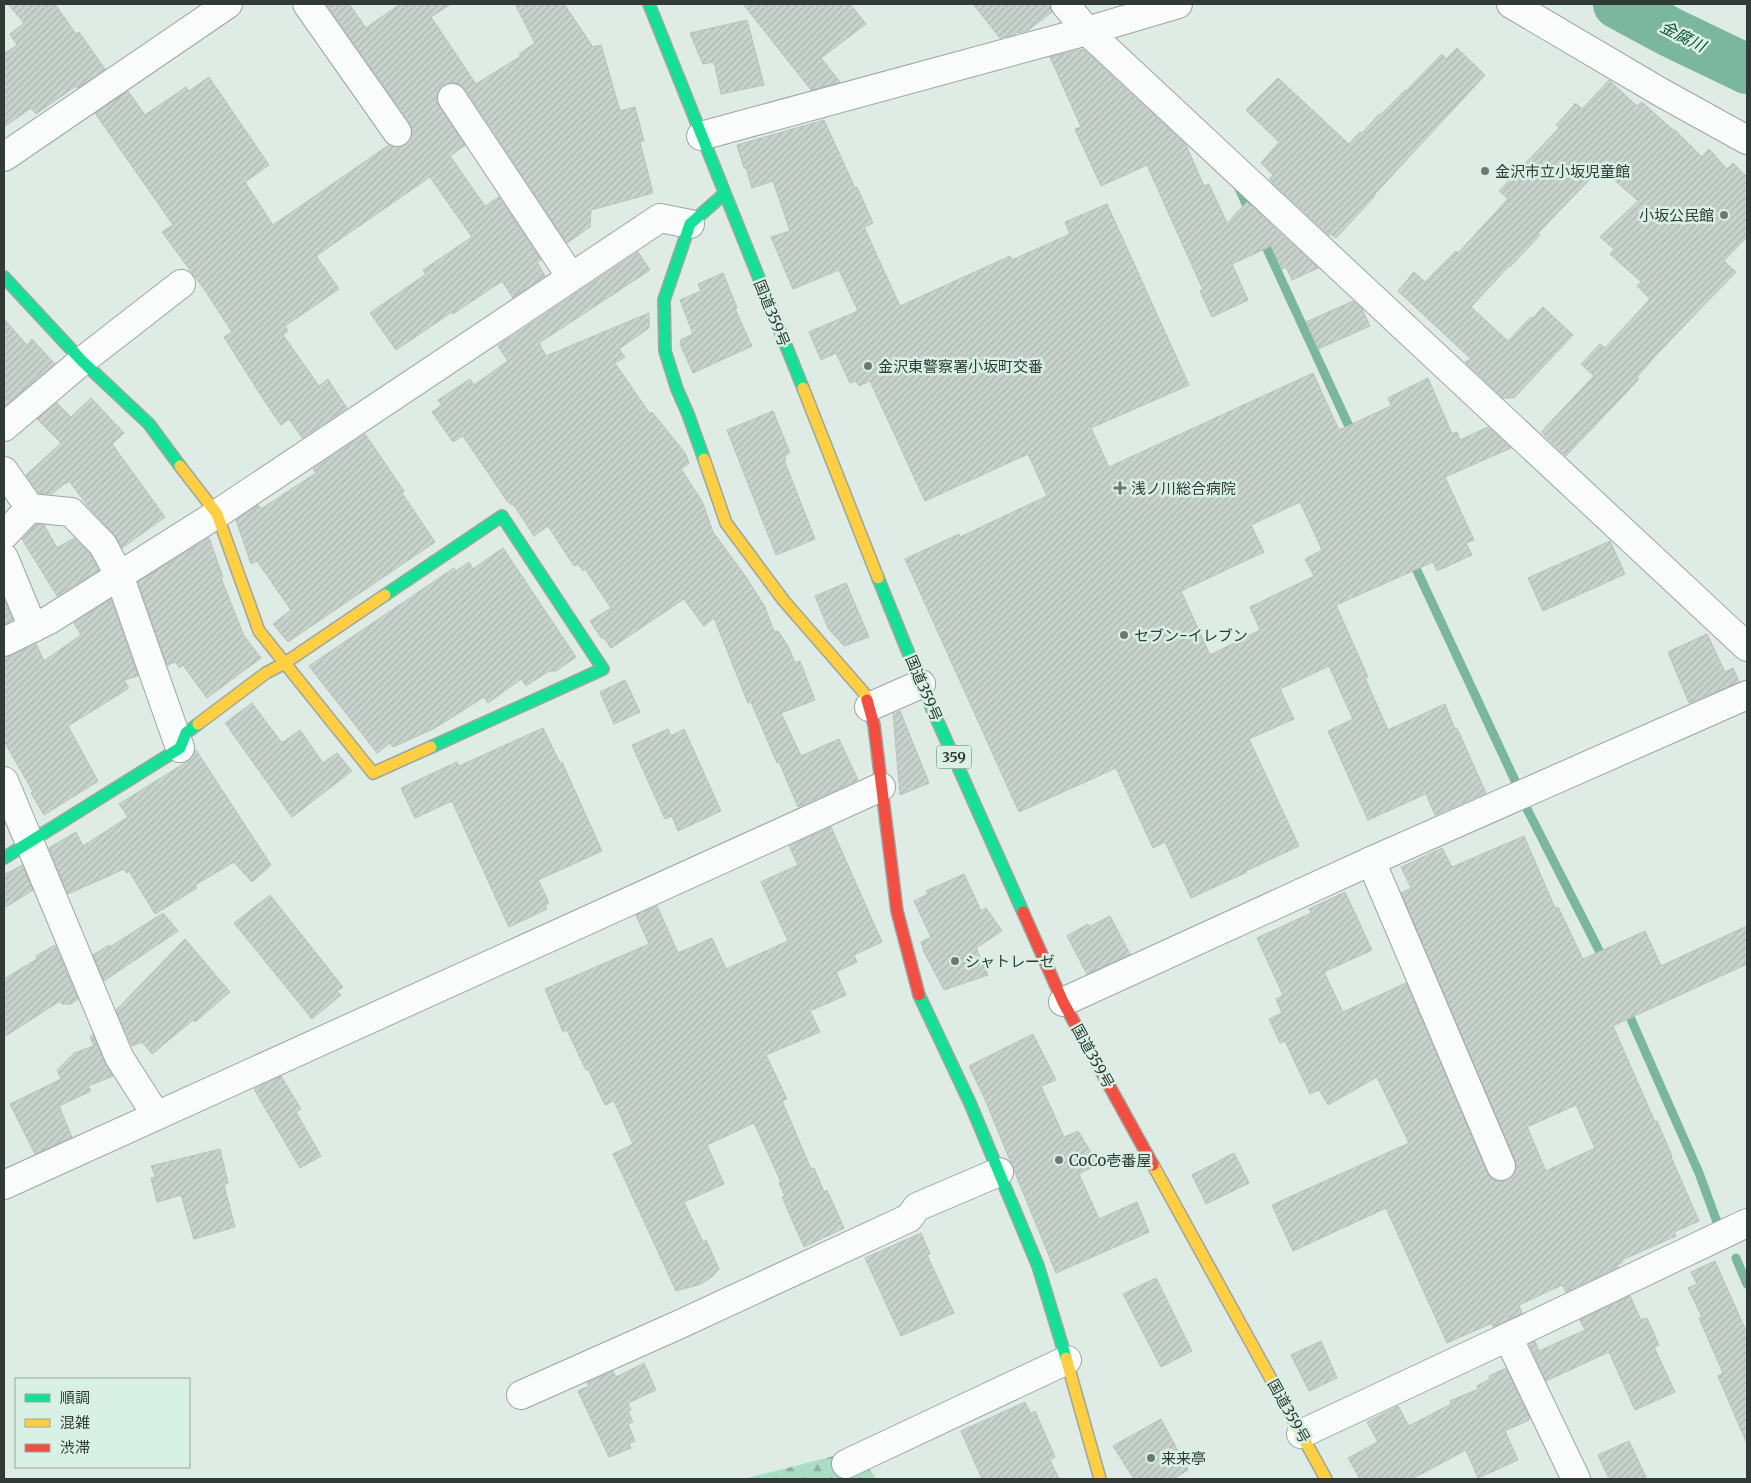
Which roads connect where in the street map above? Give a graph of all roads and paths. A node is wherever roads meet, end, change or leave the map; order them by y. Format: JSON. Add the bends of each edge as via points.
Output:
{"nodes":[{"id":1,"x":228,"y":4,"type":"edge"},
{"id":2,"x":307,"y":4,"type":"edge"},
{"id":3,"x":649,"y":4,"type":"edge"},
{"id":4,"x":1065,"y":4,"type":"edge"},
{"id":5,"x":1178,"y":4,"type":"edge"},
{"id":6,"x":1511,"y":4,"type":"edge"},
{"id":7,"x":1087,"y":31,"type":"junction"},
{"id":8,"x":452,"y":98,"type":"dead end"},
{"id":9,"x":398,"y":132,"type":"dead end"},
{"id":10,"x":701,"y":136,"type":"junction"},
{"id":11,"x":1747,"y":140,"type":"edge"},
{"id":12,"x":4,"y":157,"type":"edge"},
{"id":13,"x":724,"y":194,"type":"junction"},
{"id":14,"x":690,"y":224,"type":"junction"},
{"id":15,"x":4,"y":277,"type":"edge"},
{"id":16,"x":571,"y":277,"type":"junction"},
{"id":17,"x":180,"y":284,"type":"dead end"},
{"id":18,"x":82,"y":361,"type":"junction"},
{"id":19,"x":4,"y":428,"type":"edge"},
{"id":20,"x":4,"y":471,"type":"edge"},
{"id":21,"x":30,"y":508,"type":"junction"},
{"id":22,"x":217,"y":514,"type":"junction"},
{"id":23,"x":4,"y":535,"type":"edge"},
{"id":24,"x":4,"y":558,"type":"edge"},
{"id":25,"x":119,"y":575,"type":"junction"},
{"id":26,"x":33,"y":628,"type":"junction"},
{"id":27,"x":4,"y":642,"type":"edge"},
{"id":28,"x":1747,"y":647,"type":"edge"},
{"id":29,"x":285,"y":663,"type":"junction"},
{"id":30,"x":922,"y":684,"type":"junction"},
{"id":31,"x":1747,"y":696,"type":"edge"},
{"id":32,"x":868,"y":707,"type":"junction"},
{"id":33,"x":180,"y":748,"type":"junction"},
{"id":34,"x":4,"y":781,"type":"edge"},
{"id":35,"x":880,"y":787,"type":"junction"},
{"id":36,"x":29,"y":842,"type":"junction"},
{"id":37,"x":4,"y":858,"type":"edge"},
{"id":38,"x":1371,"y":860,"type":"junction"},
{"id":39,"x":1063,"y":1002,"type":"junction"},
{"id":40,"x":156,"y":1115,"type":"junction"},
{"id":41,"x":1501,"y":1166,"type":"dead end"},
{"id":42,"x":999,"y":1172,"type":"junction"},
{"id":43,"x":4,"y":1185,"type":"edge"},
{"id":44,"x":1747,"y":1223,"type":"edge"},
{"id":45,"x":1508,"y":1337,"type":"junction"},
{"id":46,"x":1067,"y":1360,"type":"junction"},
{"id":47,"x":521,"y":1395,"type":"dead end"},
{"id":48,"x":1301,"y":1434,"type":"junction"},
{"id":49,"x":846,"y":1464,"type":"dead end"},
{"id":50,"x":1100,"y":1479,"type":"edge"},
{"id":51,"x":1326,"y":1479,"type":"edge"},
{"id":52,"x":1576,"y":1479,"type":"edge"}],
"edges":[{"from":1,"to":12,"type":"street"},
{"from":2,"to":9,"type":"street"},
{"from":3,"to":10,"type":"main road","name":"国道359号","number":"359"},
{"from":4,"to":7,"type":"street"},
{"from":5,"to":7,"type":"street"},
{"from":6,"to":11,"type":"street"},
{"from":7,"to":10,"type":"street"},
{"from":7,"to":28,"type":"street"},
{"from":8,"to":16,"type":"street"},
{"from":10,"to":13,"type":"main road","name":"国道359号","number":"359"},
{"from":13,"to":14,"type":"main road"},
{"from":13,"to":30,"type":"main road","name":"国道359号","number":"359"},
{"from":14,"to":16,"type":"street","via":[[660,218]]},
{"from":14,"to":32,"type":"main road","via":[[664,300],[665,350],[676,389],[688,414],[726,523],[784,601],[865,694]]},
{"from":15,"to":18,"type":"main road"},
{"from":16,"to":22,"type":"street"},
{"from":17,"to":18,"type":"street"},
{"from":18,"to":19,"type":"street"},
{"from":18,"to":22,"type":"main road","via":[[149,424]]},
{"from":20,"to":21,"type":"street"},
{"from":21,"to":23,"type":"street"},
{"from":21,"to":25,"type":"street","via":[[71,512],[103,545]]},
{"from":22,"to":25,"type":"street"},
{"from":22,"to":29,"type":"main road","via":[[259,631]]},
{"from":24,"to":26,"type":"street"},
{"from":25,"to":26,"type":"street"},
{"from":25,"to":33,"type":"street"},
{"from":26,"to":27,"type":"street"},
{"from":29,"to":29,"type":"main road","via":[[502,516],[604,669],[373,773]]},
{"from":29,"to":33,"type":"main road","via":[[266,673],[186,733]]},
{"from":30,"to":32,"type":"street"},
{"from":30,"to":39,"type":"main road","name":"国道359号","number":"359"},
{"from":31,"to":38,"type":"street"},
{"from":32,"to":35,"type":"main road","via":[[874,725]]},
{"from":33,"to":36,"type":"main road"},
{"from":34,"to":36,"type":"street"},
{"from":35,"to":40,"type":"street"},
{"from":35,"to":42,"type":"main road","via":[[897,911],[920,1000]]},
{"from":36,"to":37,"type":"main road"},
{"from":36,"to":40,"type":"street","via":[[119,1057]]},
{"from":38,"to":39,"type":"street"},
{"from":38,"to":41,"type":"street"},
{"from":39,"to":48,"type":"main road","name":"国道359号","number":"359"},
{"from":40,"to":43,"type":"street"},
{"from":42,"to":46,"type":"main road","via":[[1038,1266]]},
{"from":42,"to":47,"type":"street","via":[[917,1208],[909,1218]]},
{"from":44,"to":45,"type":"street"},
{"from":45,"to":48,"type":"street"},
{"from":45,"to":52,"type":"street"},
{"from":46,"to":49,"type":"street"},
{"from":46,"to":50,"type":"main road"},
{"from":48,"to":51,"type":"main road","name":"国道359号","number":"359"}]}
